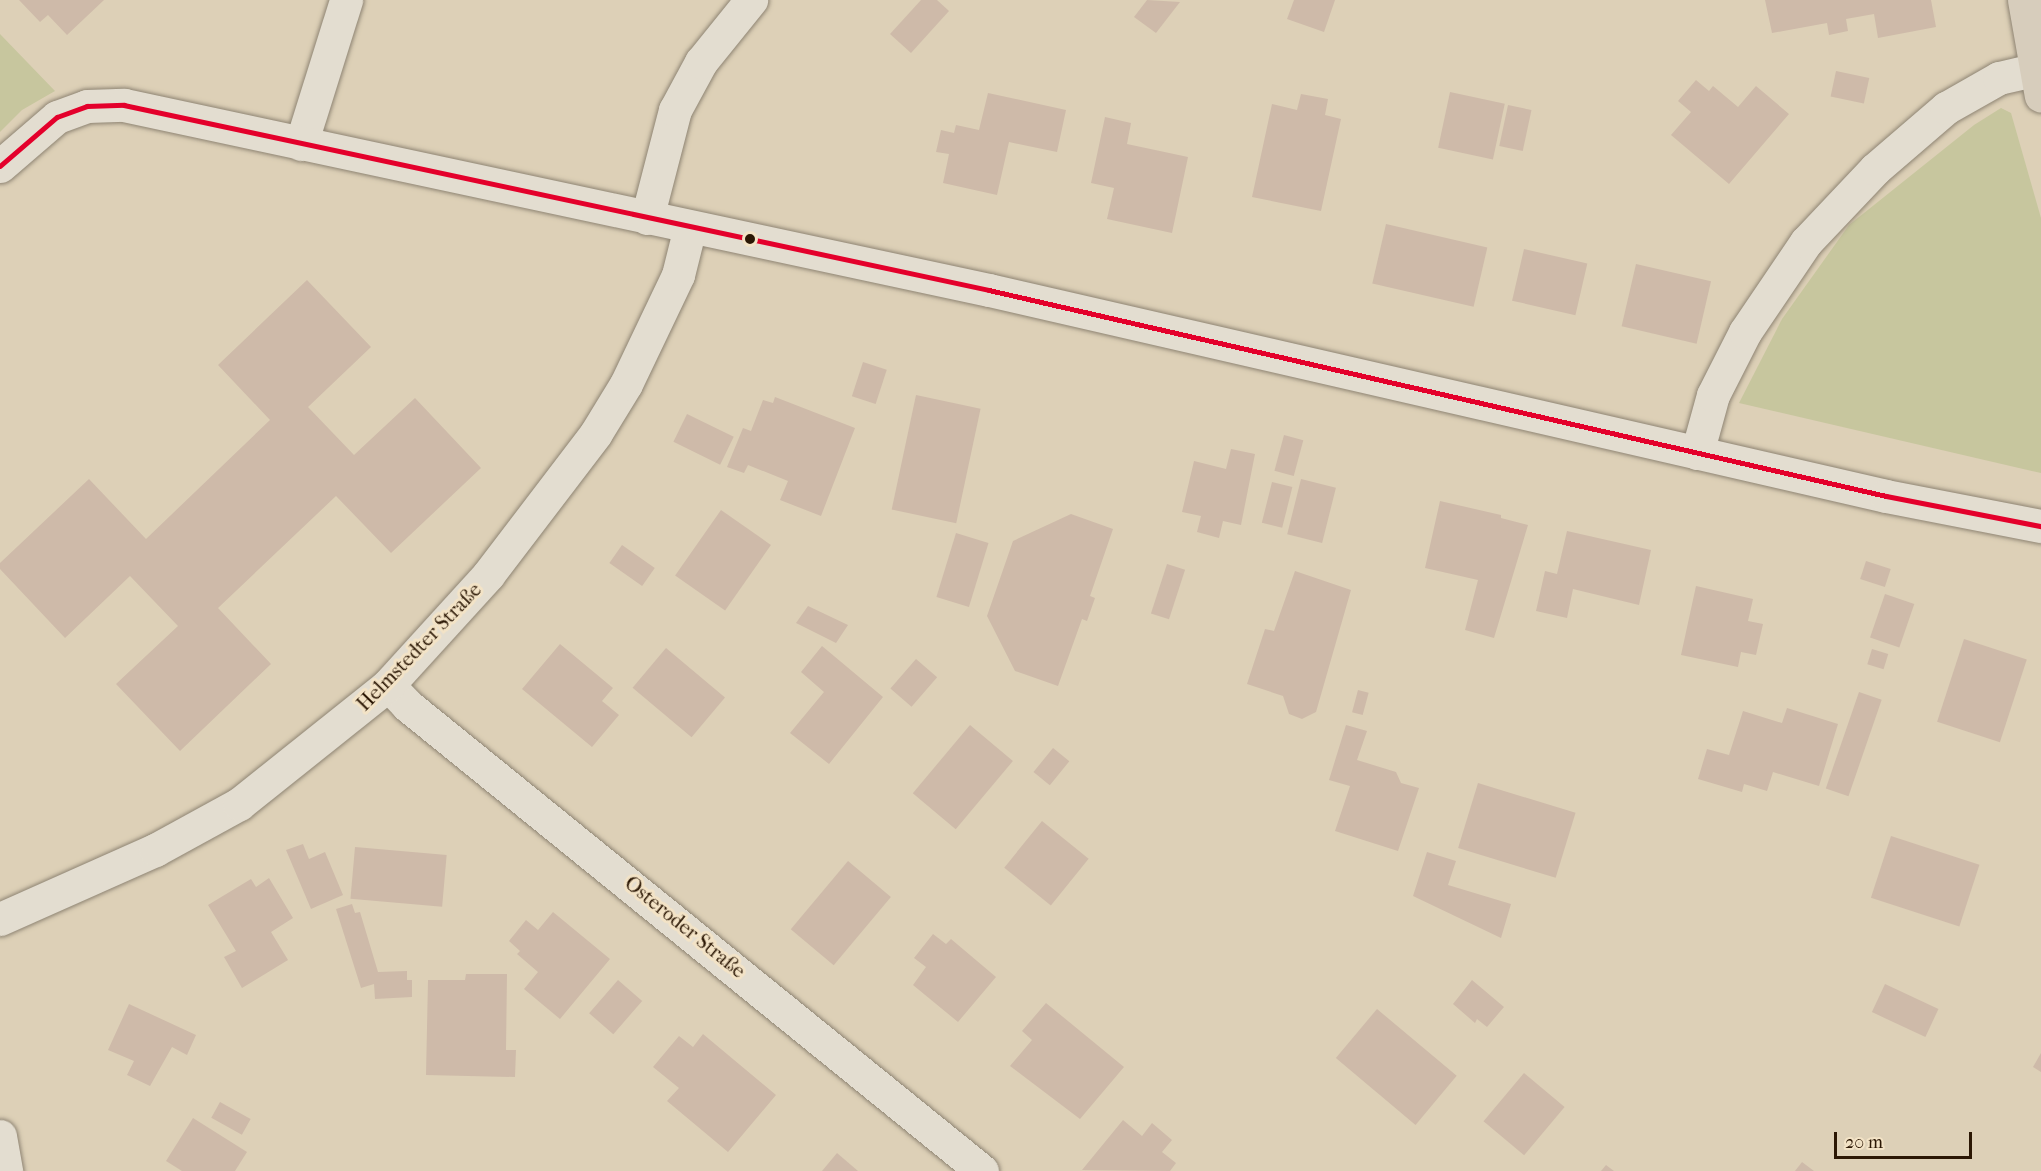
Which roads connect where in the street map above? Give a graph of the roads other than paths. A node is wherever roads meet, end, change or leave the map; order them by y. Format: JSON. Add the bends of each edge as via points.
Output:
{"nodes":[{"id":1,"x":346,"y":0,"type":"edge"},
{"id":2,"x":751,"y":0,"type":"edge"},
{"id":3,"x":2024,"y":0,"type":"edge"},
{"id":4,"x":2038,"y":83,"type":"edge"},
{"id":5,"x":301,"y":144,"type":"junction"},
{"id":6,"x":0,"y":166,"type":"edge"},
{"id":7,"x":647,"y":218,"type":"junction"},
{"id":8,"x":690,"y":227,"type":"junction"},
{"id":9,"x":1697,"y":453,"type":"junction"},
{"id":10,"x":2041,"y":526,"type":"edge"},
{"id":11,"x":388,"y":685,"type":"junction"},
{"id":12,"x":0,"y":919,"type":"edge"},
{"id":13,"x":0,"y":1136,"type":"edge"},
{"id":14,"x":6,"y":1171,"type":"edge"},
{"id":15,"x":982,"y":1171,"type":"edge"}],
"edges":[{"from":1,"to":5,"type":"street"},
{"from":2,"to":7,"type":"street","via":[[701,62],[675,110]]},
{"from":3,"to":4,"type":"main road"},
{"from":4,"to":9,"type":"street","via":[[1999,78],[1946,108],[1875,169],[1806,242],[1745,332],[1713,395]]},
{"from":5,"to":6,"type":"street","via":[[124,105],[87,106],[57,117]]},
{"from":5,"to":7,"type":"street"},
{"from":7,"to":8,"type":"street"},
{"from":8,"to":9,"type":"street","via":[[999,292]]},
{"from":8,"to":11,"type":"street","name":"Helmstedter Straße","via":[[674,283],[626,384],[596,433],[489,575]]},
{"from":9,"to":10,"type":"street"},
{"from":11,"to":12,"type":"street","name":"Helmstedter Straße","via":[[239,804],[155,850]]},
{"from":11,"to":15,"type":"street","name":"Osteroder Straße","via":[[407,705]]},
{"from":13,"to":14,"type":"street"}]}
